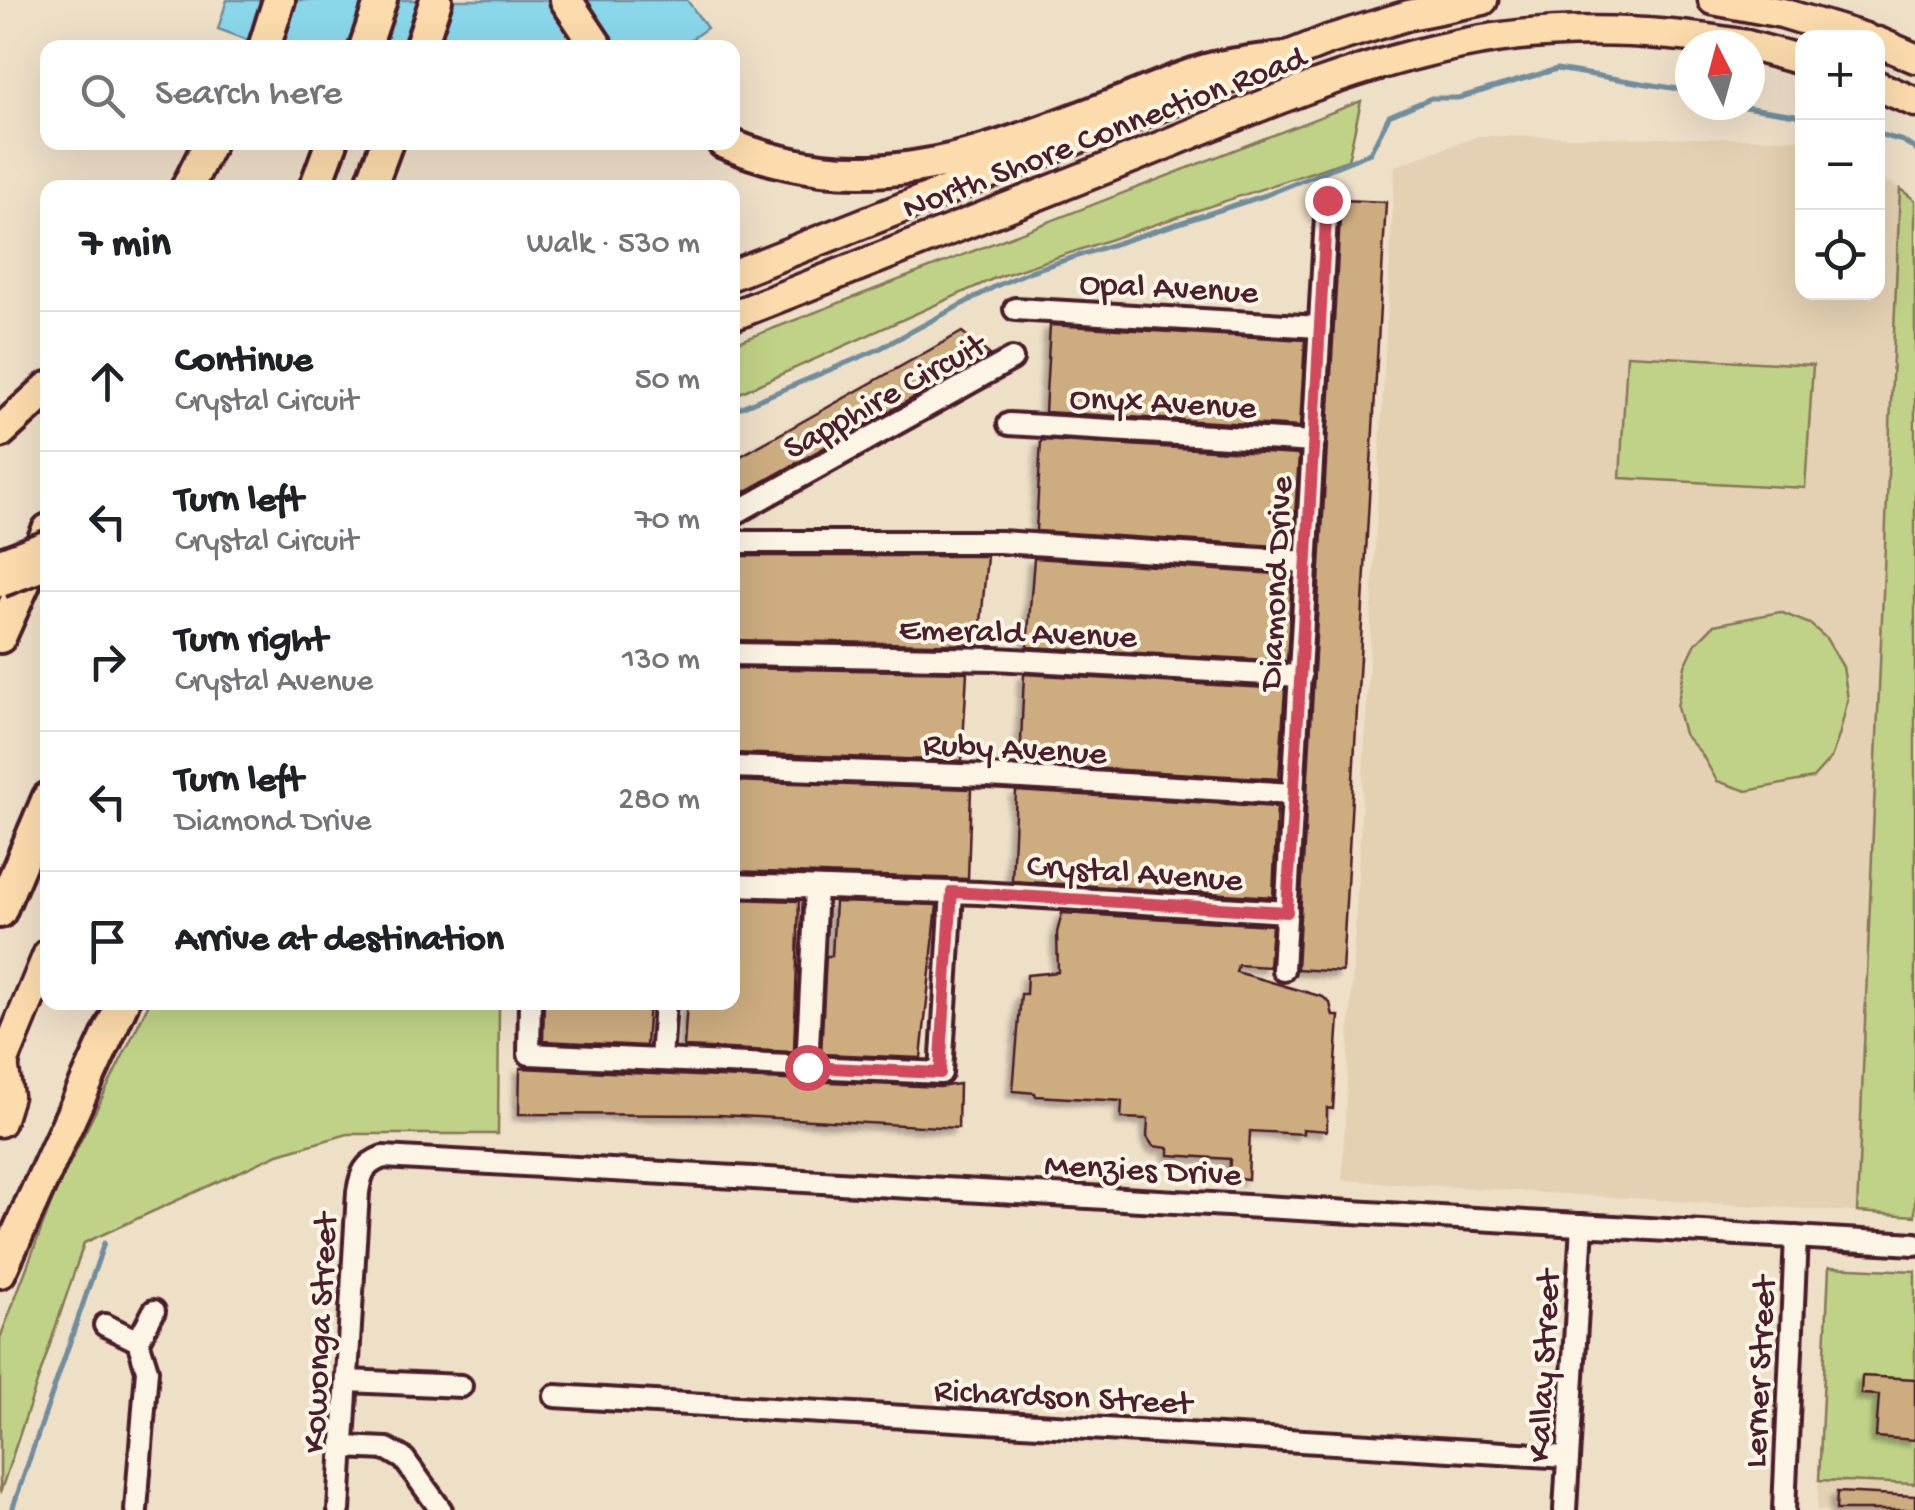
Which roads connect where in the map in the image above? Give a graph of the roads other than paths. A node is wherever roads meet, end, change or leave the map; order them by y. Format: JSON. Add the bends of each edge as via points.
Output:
{"nodes":[{"id":1,"x":381,"y":0,"type":"edge"},
{"id":2,"x":436,"y":0,"type":"edge"},
{"id":3,"x":566,"y":0,"type":"edge"},
{"id":4,"x":1483,"y":0,"type":"edge"},
{"id":5,"x":1712,"y":0,"type":"edge"},
{"id":6,"x":1838,"y":30,"type":"edge"},
{"id":7,"x":1675,"y":36,"type":"edge"},
{"id":8,"x":368,"y":40,"type":"edge"},
{"id":9,"x":423,"y":40,"type":"edge"},
{"id":10,"x":593,"y":40,"type":"edge"},
{"id":11,"x":1885,"y":45,"type":"edge"},
{"id":12,"x":1765,"y":50,"type":"edge"},
{"id":13,"x":1282,"y":58,"type":"junction"},
{"id":14,"x":1795,"y":58,"type":"edge"},
{"id":15,"x":1915,"y":58,"type":"edge"},
{"id":16,"x":1885,"y":89,"type":"edge"},
{"id":17,"x":1915,"y":102,"type":"edge"},
{"id":18,"x":740,"y":148,"type":"edge"},
{"id":19,"x":206,"y":150,"type":"edge"},
{"id":20,"x":220,"y":150,"type":"edge"},
{"id":21,"x":329,"y":150,"type":"edge"},
{"id":22,"x":384,"y":150,"type":"edge"},
{"id":23,"x":191,"y":180,"type":"edge"},
{"id":24,"x":206,"y":180,"type":"edge"},
{"id":25,"x":318,"y":180,"type":"edge"},
{"id":26,"x":373,"y":180,"type":"edge"},
{"id":27,"x":1327,"y":200,"type":"dead end"},
{"id":28,"x":740,"y":272,"type":"edge"},
{"id":29,"x":1015,"y":309,"type":"dead end"},
{"id":30,"x":740,"y":313,"type":"edge"},
{"id":31,"x":1320,"y":327,"type":"junction"},
{"id":32,"x":1012,"y":359,"type":"dead end"},
{"id":33,"x":40,"y":395,"type":"edge"},
{"id":34,"x":1008,"y":424,"type":"dead end"},
{"id":35,"x":0,"y":432,"type":"edge"},
{"id":36,"x":1314,"y":442,"type":"junction"},
{"id":37,"x":740,"y":512,"type":"edge"},
{"id":38,"x":740,"y":542,"type":"edge"},
{"id":39,"x":40,"y":548,"type":"edge"},
{"id":40,"x":40,"y":548,"type":"edge"},
{"id":41,"x":1307,"y":562,"type":"junction"},
{"id":42,"x":0,"y":563,"type":"edge"},
{"id":43,"x":40,"y":565,"type":"edge"},
{"id":44,"x":0,"y":581,"type":"edge"},
{"id":45,"x":0,"y":636,"type":"edge"},
{"id":46,"x":740,"y":654,"type":"edge"},
{"id":47,"x":1301,"y":676,"type":"junction"},
{"id":48,"x":740,"y":768,"type":"edge"},
{"id":49,"x":1294,"y":794,"type":"junction"},
{"id":50,"x":40,"y":817,"type":"edge"},
{"id":51,"x":740,"y":885,"type":"edge"},
{"id":52,"x":816,"y":888,"type":"junction"},
{"id":53,"x":952,"y":892,"type":"junction"},
{"id":54,"x":0,"y":912,"type":"edge"},
{"id":55,"x":1287,"y":912,"type":"junction"},
{"id":56,"x":1284,"y":970,"type":"dead end"},
{"id":57,"x":40,"y":974,"type":"edge"},
{"id":58,"x":119,"y":1010,"type":"edge"},
{"id":59,"x":530,"y":1010,"type":"edge"},
{"id":60,"x":664,"y":1010,"type":"edge"},
{"id":61,"x":661,"y":1060,"type":"junction"},
{"id":62,"x":2,"y":1067,"type":"edge"},
{"id":63,"x":807,"y":1067,"type":"junction"},
{"id":64,"x":0,"y":1122,"type":"edge"},
{"id":65,"x":368,"y":1162,"type":"joint"},
{"id":66,"x":1582,"y":1225,"type":"junction"},
{"id":67,"x":1796,"y":1237,"type":"junction"},
{"id":68,"x":1915,"y":1244,"type":"edge"},
{"id":69,"x":0,"y":1272,"type":"edge"},
{"id":70,"x":154,"y":1312,"type":"dead end"},
{"id":71,"x":105,"y":1324,"type":"dead end"},
{"id":72,"x":138,"y":1341,"type":"junction"},
{"id":73,"x":347,"y":1380,"type":"junction"},
{"id":74,"x":461,"y":1386,"type":"dead end"},
{"id":75,"x":555,"y":1396,"type":"dead end"},
{"id":76,"x":343,"y":1447,"type":"junction"},
{"id":77,"x":1568,"y":1457,"type":"junction"},
{"id":78,"x":136,"y":1510,"type":"edge"},
{"id":79,"x":339,"y":1510,"type":"edge"},
{"id":80,"x":441,"y":1510,"type":"edge"},
{"id":81,"x":1564,"y":1510,"type":"edge"},
{"id":82,"x":1784,"y":1510,"type":"edge"}],
"edges":[{"from":1,"to":8,"type":"highway"},
{"from":2,"to":9,"type":"highway"},
{"from":3,"to":10,"type":"highway"},
{"from":4,"to":13,"type":"main road","name":"North Shore Connection Road","via":[[1409,16]]},
{"from":5,"to":6,"type":"main road"},
{"from":7,"to":30,"type":"main road","name":"North Shore Connection Road","via":[[1579,32],[1407,56]]},
{"from":11,"to":15,"type":"main road"},
{"from":12,"to":14,"type":"main road","name":"North Shore Connection Road"},
{"from":13,"to":18,"type":"highway","via":[[1212,68],[922,168],[832,172]]},
{"from":13,"to":28,"type":"main road","name":"North Shore Connection Road"},
{"from":16,"to":17,"type":"main road"},
{"from":19,"to":23,"type":"highway"},
{"from":20,"to":24,"type":"highway"},
{"from":21,"to":25,"type":"highway"},
{"from":22,"to":26,"type":"highway"},
{"from":27,"to":31,"type":"street","name":"Diamond Drive"},
{"from":29,"to":31,"type":"street","name":"Opal Avenue"},
{"from":31,"to":36,"type":"street","name":"Diamond Drive"},
{"from":32,"to":37,"type":"street","name":"Sapphire Circuit"},
{"from":33,"to":35,"type":"highway"},
{"from":34,"to":36,"type":"street","name":"Onyx Avenue"},
{"from":36,"to":41,"type":"street","name":"Diamond Drive"},
{"from":38,"to":41,"type":"street","via":[[1000,542]]},
{"from":39,"to":45,"type":"highway"},
{"from":40,"to":42,"type":"main road","bridge":true},
{"from":41,"to":47,"type":"street","name":"Diamond Drive"},
{"from":43,"to":44,"type":"highway","bridge":true},
{"from":46,"to":47,"type":"street","name":"Emerald Avenue","via":[[995,659]]},
{"from":47,"to":49,"type":"street","name":"Diamond Drive"},
{"from":48,"to":49,"type":"street","name":"Ruby Avenue"},
{"from":49,"to":55,"type":"street","name":"Diamond Drive"},
{"from":50,"to":54,"type":"highway"},
{"from":51,"to":52,"type":"street","name":"Crystal Avenue"},
{"from":52,"to":53,"type":"street","name":"Crystal Avenue"},
{"from":52,"to":63,"type":"street"},
{"from":53,"to":55,"type":"street","name":"Crystal Avenue"},
{"from":53,"to":63,"type":"street","via":[[940,1073]]},
{"from":55,"to":56,"type":"street","name":"Diamond Drive"},
{"from":57,"to":62,"type":"main road"},
{"from":58,"to":69,"type":"highway"},
{"from":59,"to":61,"type":"street","via":[[529,1054]]},
{"from":60,"to":61,"type":"street"},
{"from":61,"to":63,"type":"street"},
{"from":62,"to":64,"type":"main road","via":[[8,1096]]},
{"from":65,"to":66,"type":"street","name":"Menzies Drive","via":[[383,1157]]},
{"from":65,"to":73,"type":"street","name":"Kowonga Street","via":[[358,1192]]},
{"from":66,"to":67,"type":"street","name":"Menzies Drive"},
{"from":66,"to":77,"type":"street","name":"Kallay Street"},
{"from":67,"to":68,"type":"street","name":"Menzies Drive"},
{"from":67,"to":82,"type":"street","name":"Lerner Street"},
{"from":70,"to":72,"type":"street"},
{"from":71,"to":72,"type":"street"},
{"from":72,"to":78,"type":"street","via":[[147,1370]]},
{"from":73,"to":74,"type":"street"},
{"from":73,"to":76,"type":"street","name":"Kowonga Street"},
{"from":75,"to":77,"type":"street","name":"Richardson Street"},
{"from":76,"to":79,"type":"street","name":"Kowonga Street"},
{"from":76,"to":80,"type":"street","via":[[387,1449],[404,1460]]},
{"from":77,"to":81,"type":"street","name":"Kallay Street"}]}
